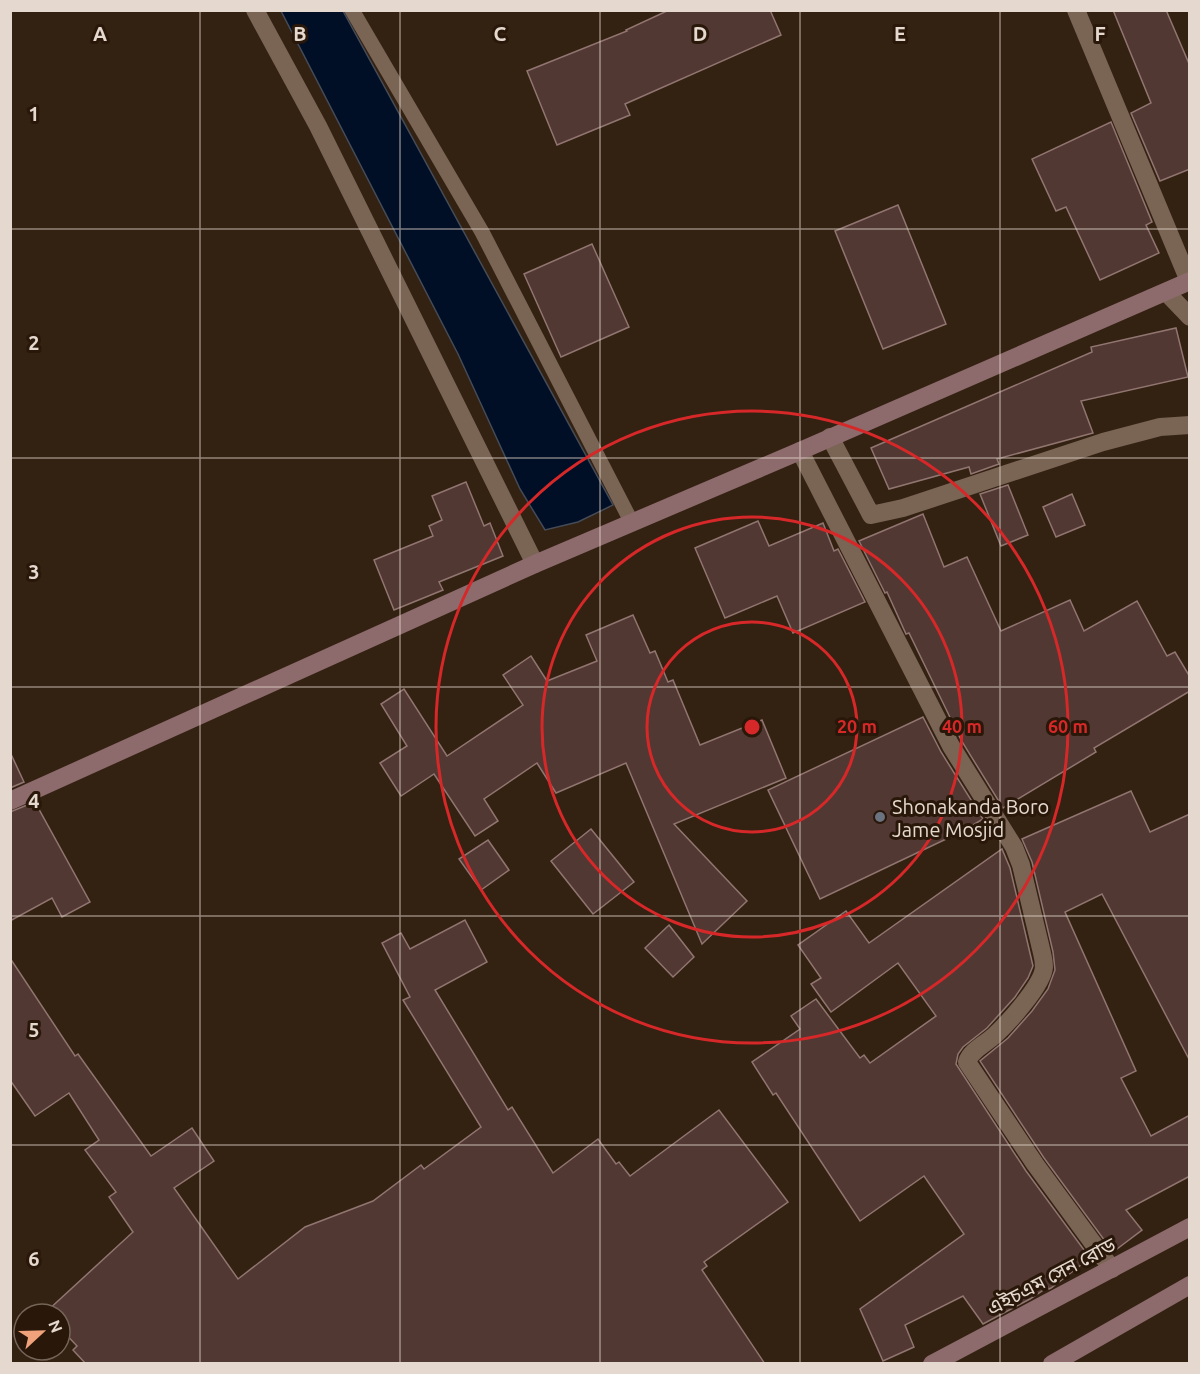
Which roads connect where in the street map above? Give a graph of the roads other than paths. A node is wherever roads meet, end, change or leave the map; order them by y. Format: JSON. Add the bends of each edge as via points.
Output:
{"nodes":[{"id":1,"x":255,"y":10,"type":"edge"},
{"id":2,"x":352,"y":10,"type":"edge"},
{"id":3,"x":1076,"y":10,"type":"edge"},
{"id":4,"x":1190,"y":281,"type":"edge"},
{"id":5,"x":1166,"y":292,"type":"junction"},
{"id":6,"x":1190,"y":317,"type":"edge"},
{"id":7,"x":1190,"y":425,"type":"edge"},
{"id":8,"x":830,"y":437,"type":"junction"},
{"id":9,"x":800,"y":451,"type":"junction"},
{"id":10,"x":632,"y":523,"type":"junction"},
{"id":11,"x":535,"y":564,"type":"junction"},
{"id":12,"x":10,"y":801,"type":"edge"},
{"id":13,"x":1190,"y":1227,"type":"edge"},
{"id":14,"x":1112,"y":1269,"type":"junction"},
{"id":15,"x":1190,"y":1285,"type":"edge"},
{"id":16,"x":933,"y":1364,"type":"edge"},
{"id":17,"x":1052,"y":1364,"type":"edge"}],
"edges":[{"from":1,"to":11,"type":"street","via":[[318,126]]},
{"from":2,"to":10,"type":"lane","via":[[483,232]]},
{"from":3,"to":4,"type":"street"},
{"from":4,"to":5,"type":"street"},
{"from":5,"to":6,"type":"street"},
{"from":5,"to":8,"type":"street"},
{"from":7,"to":8,"type":"street","via":[[1161,427],[1103,442],[871,515]]},
{"from":8,"to":9,"type":"street"},
{"from":9,"to":10,"type":"street"},
{"from":9,"to":14,"type":"street","via":[[951,746],[1014,847],[1021,865],[1042,953],[1042,975],[1032,994],[967,1062]]},
{"from":10,"to":11,"type":"street"},
{"from":11,"to":12,"type":"street"},
{"from":13,"to":14,"type":"street","name":"এইচএম সেন রোড"},
{"from":14,"to":16,"type":"street","name":"এইচএম সেন রোড"},
{"from":15,"to":17,"type":"street"}]}
